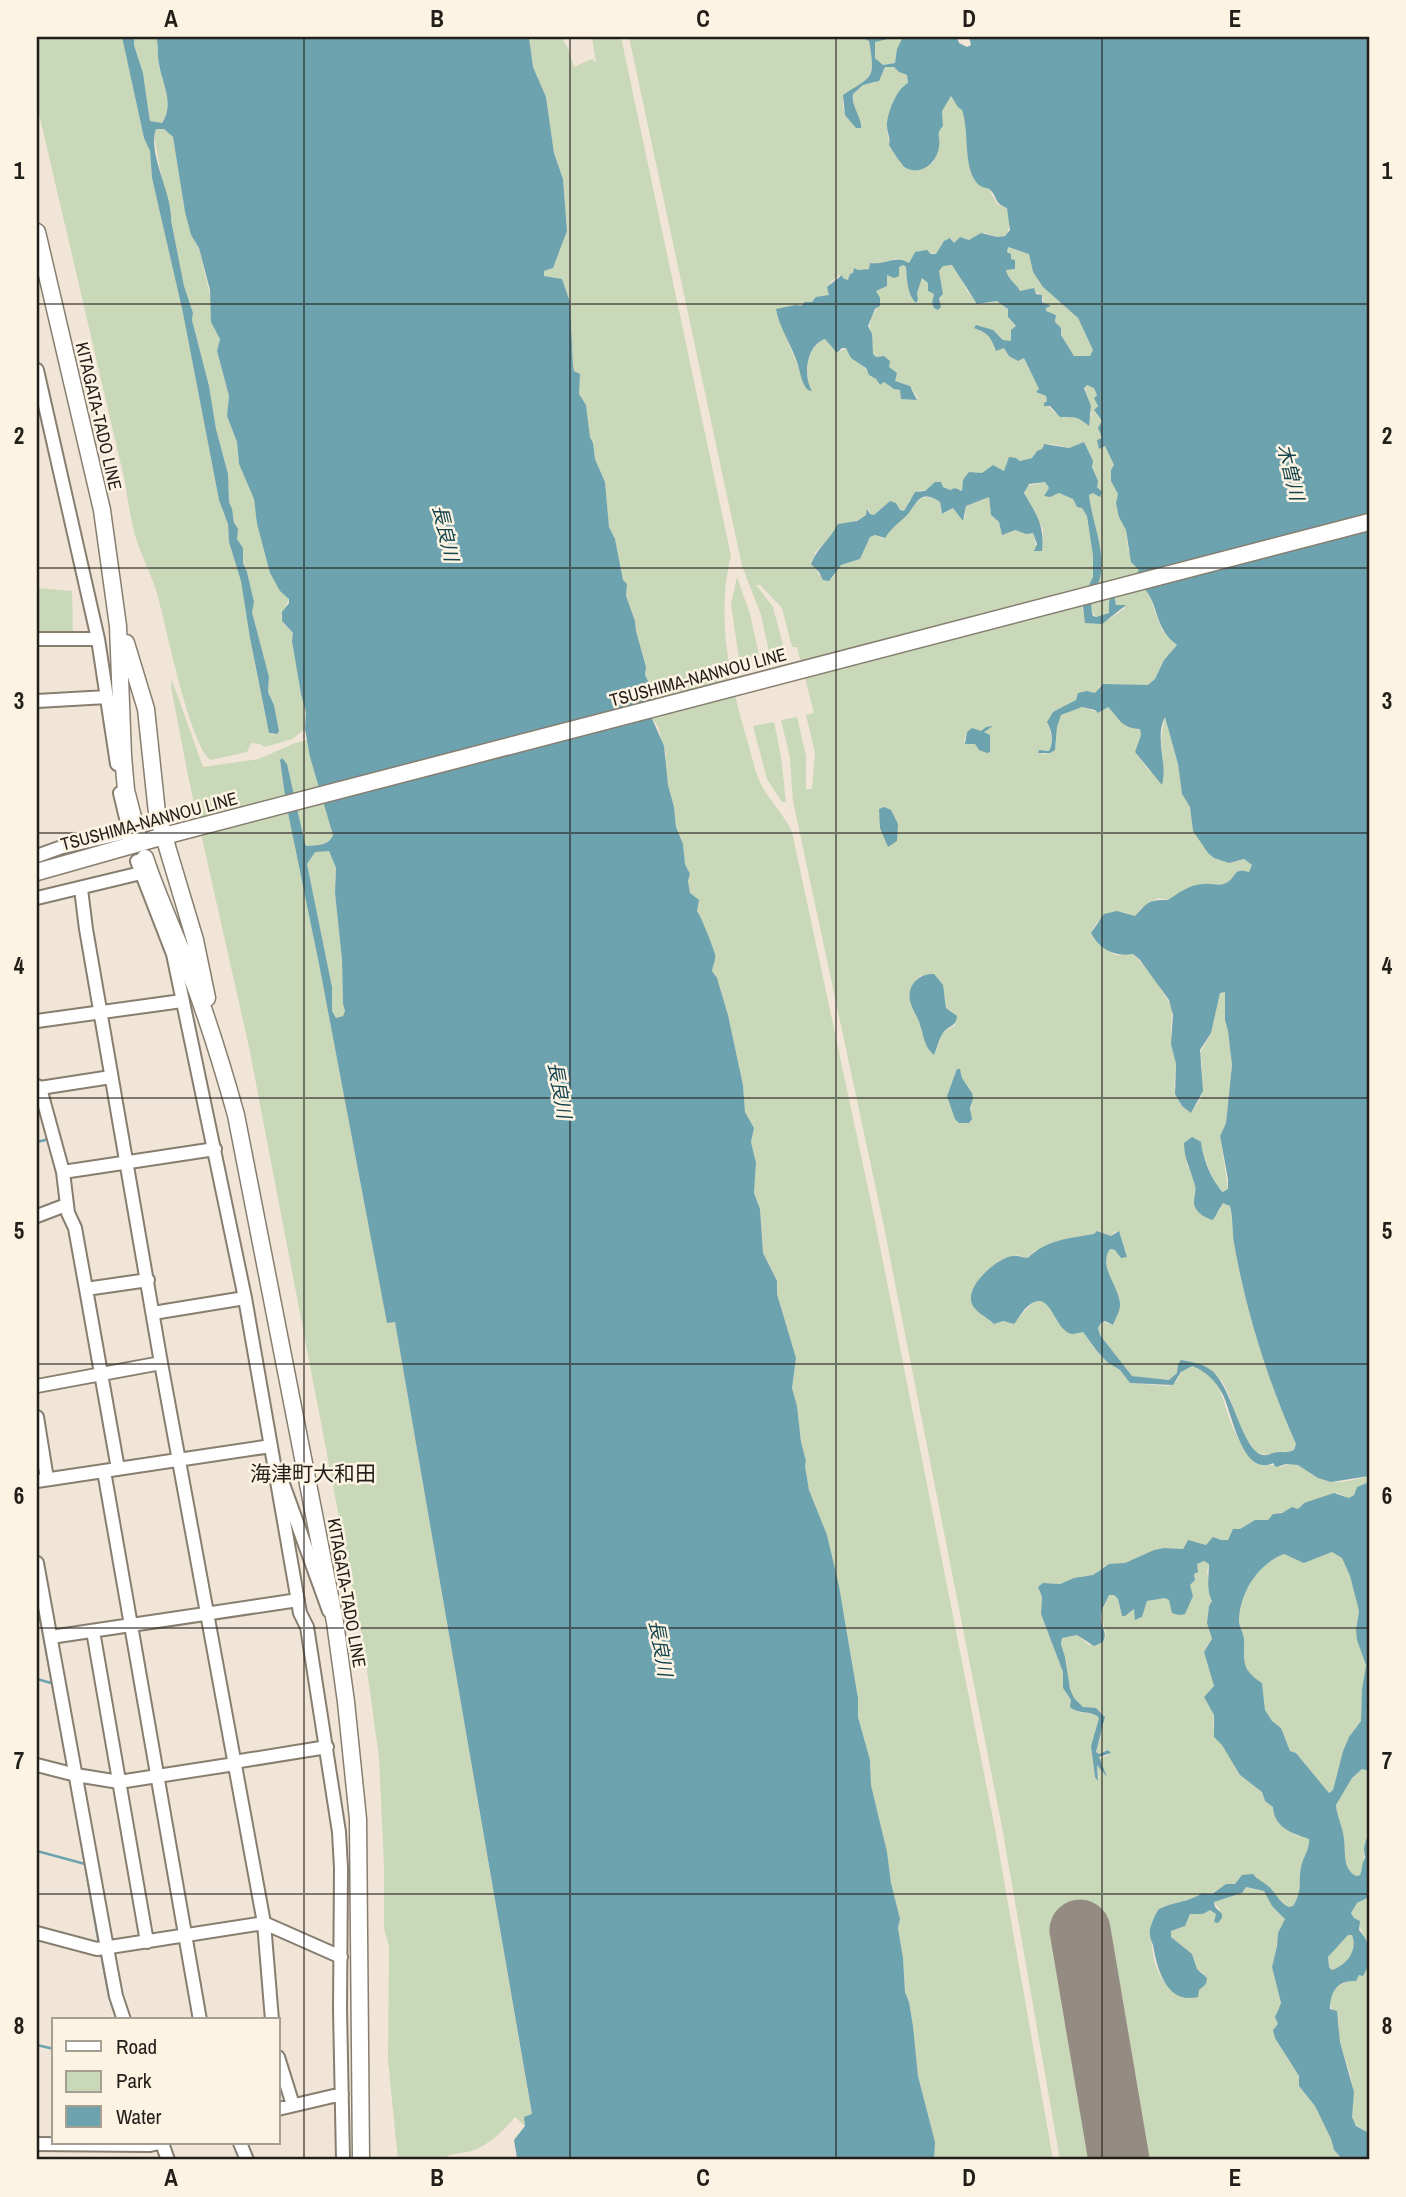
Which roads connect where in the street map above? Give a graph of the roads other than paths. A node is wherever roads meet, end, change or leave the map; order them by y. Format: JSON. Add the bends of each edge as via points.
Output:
{"nodes":[{"id":1,"x":37,"y":232,"type":"edge"},
{"id":2,"x":37,"y":370,"type":"edge"},
{"id":3,"x":40,"y":397,"type":"edge"},
{"id":4,"x":1369,"y":522,"type":"edge"},
{"id":5,"x":117,"y":610,"type":"junction"},
{"id":6,"x":37,"y":639,"type":"edge"},
{"id":7,"x":98,"y":639,"type":"junction"},
{"id":8,"x":107,"y":697,"type":"junction"},
{"id":9,"x":37,"y":701,"type":"edge"},
{"id":10,"x":132,"y":836,"type":"junction"},
{"id":11,"x":164,"y":836,"type":"junction"},
{"id":12,"x":37,"y":856,"type":"edge"},
{"id":13,"x":141,"y":864,"type":"junction"},
{"id":14,"x":37,"y":872,"type":"edge"},
{"id":15,"x":81,"y":889,"type":"junction"},
{"id":16,"x":37,"y":898,"type":"edge"},
{"id":17,"x":182,"y":1001,"type":"junction"},
{"id":18,"x":100,"y":1013,"type":"junction"},
{"id":19,"x":37,"y":1021,"type":"edge"},
{"id":20,"x":215,"y":1041,"type":"junction"},
{"id":21,"x":111,"y":1077,"type":"junction"},
{"id":22,"x":38,"y":1086,"type":"edge"},
{"id":23,"x":215,"y":1149,"type":"junction"},
{"id":24,"x":127,"y":1163,"type":"junction"},
{"id":25,"x":63,"y":1172,"type":"junction"},
{"id":26,"x":66,"y":1205,"type":"junction"},
{"id":27,"x":37,"y":1216,"type":"edge"},
{"id":28,"x":148,"y":1280,"type":"junction"},
{"id":29,"x":86,"y":1289,"type":"junction"},
{"id":30,"x":245,"y":1298,"type":"junction"},
{"id":31,"x":153,"y":1312,"type":"junction"},
{"id":32,"x":161,"y":1363,"type":"junction"},
{"id":33,"x":101,"y":1373,"type":"junction"},
{"id":34,"x":37,"y":1386,"type":"edge"},
{"id":35,"x":37,"y":1417,"type":"edge"},
{"id":36,"x":271,"y":1446,"type":"junction"},
{"id":37,"x":180,"y":1460,"type":"junction"},
{"id":38,"x":111,"y":1470,"type":"junction"},
{"id":39,"x":42,"y":1480,"type":"edge"},
{"id":40,"x":37,"y":1563,"type":"edge"},
{"id":41,"x":298,"y":1600,"type":"junction"},
{"id":42,"x":41,"y":1604,"type":"edge"},
{"id":43,"x":208,"y":1614,"type":"junction"},
{"id":44,"x":335,"y":1622,"type":"junction"},
{"id":45,"x":131,"y":1625,"type":"junction"},
{"id":46,"x":93,"y":1631,"type":"junction"},
{"id":47,"x":51,"y":1637,"type":"junction"},
{"id":48,"x":327,"y":1748,"type":"junction"},
{"id":49,"x":234,"y":1763,"type":"junction"},
{"id":50,"x":37,"y":1765,"type":"edge"},
{"id":51,"x":76,"y":1775,"type":"junction"},
{"id":52,"x":157,"y":1776,"type":"junction"},
{"id":53,"x":119,"y":1782,"type":"junction"},
{"id":54,"x":264,"y":1923,"type":"junction"},
{"id":55,"x":37,"y":1933,"type":"edge"},
{"id":56,"x":186,"y":1936,"type":"junction"},
{"id":57,"x":147,"y":1942,"type":"junction"},
{"id":58,"x":107,"y":1948,"type":"junction"},
{"id":59,"x":341,"y":1958,"type":"junction"},
{"id":60,"x":123,"y":2018,"type":"edge"},
{"id":61,"x":200,"y":2018,"type":"edge"},
{"id":62,"x":272,"y":2018,"type":"edge"},
{"id":63,"x":280,"y":2063,"type":"edge"},
{"id":64,"x":342,"y":2094,"type":"junction"},
{"id":65,"x":293,"y":2105,"type":"junction"},
{"id":66,"x":280,"y":2108,"type":"edge"},
{"id":67,"x":37,"y":2144,"type":"edge"},
{"id":68,"x":155,"y":2144,"type":"edge"},
{"id":69,"x":160,"y":2144,"type":"edge"},
{"id":70,"x":168,"y":2160,"type":"edge"},
{"id":71,"x":343,"y":2160,"type":"edge"},
{"id":72,"x":361,"y":2160,"type":"edge"}],
"edges":[{"from":1,"to":5,"type":"main road","name":"KITAGATA-TADO LINE","via":[[102,510]]},
{"from":2,"to":3,"type":"street"},
{"from":3,"to":7,"type":"street"},
{"from":4,"to":11,"type":"main road","name":"TSUSHIMA-NANNOU LINE"},
{"from":5,"to":10,"type":"main road","via":[[122,756]]},
{"from":5,"to":11,"type":"main road","via":[[146,709],[157,813]]},
{"from":6,"to":7,"type":"street"},
{"from":7,"to":8,"type":"street"},
{"from":8,"to":9,"type":"street"},
{"from":8,"to":10,"type":"street","via":[[120,799]]},
{"from":10,"to":12,"type":"street"},
{"from":11,"to":14,"type":"main road","name":"TSUSHIMA-NANNOU LINE"},
{"from":11,"to":20,"type":"main road","via":[[195,940]]},
{"from":13,"to":15,"type":"street"},
{"from":13,"to":17,"type":"street","via":[[173,954]]},
{"from":13,"to":20,"type":"main road"},
{"from":15,"to":16,"type":"street"},
{"from":15,"to":18,"type":"street"},
{"from":17,"to":18,"type":"street"},
{"from":17,"to":23,"type":"street"},
{"from":18,"to":19,"type":"street"},
{"from":18,"to":21,"type":"street"},
{"from":20,"to":44,"type":"main road","name":"KITAGATA-TADO LINE","via":[[236,1115]]},
{"from":21,"to":22,"type":"street"},
{"from":21,"to":24,"type":"street"},
{"from":22,"to":25,"type":"street"},
{"from":23,"to":24,"type":"street"},
{"from":23,"to":30,"type":"street"},
{"from":24,"to":25,"type":"street"},
{"from":24,"to":28,"type":"street"},
{"from":25,"to":26,"type":"street"},
{"from":26,"to":27,"type":"street"},
{"from":26,"to":29,"type":"street"},
{"from":28,"to":29,"type":"street"},
{"from":28,"to":31,"type":"street"},
{"from":29,"to":33,"type":"street"},
{"from":30,"to":31,"type":"street"},
{"from":30,"to":36,"type":"street"},
{"from":31,"to":32,"type":"street"},
{"from":32,"to":33,"type":"street"},
{"from":32,"to":37,"type":"street"},
{"from":33,"to":34,"type":"street"},
{"from":33,"to":38,"type":"street"},
{"from":35,"to":39,"type":"street"},
{"from":36,"to":37,"type":"street"},
{"from":36,"to":41,"type":"street"},
{"from":36,"to":44,"type":"street"},
{"from":37,"to":38,"type":"street"},
{"from":37,"to":43,"type":"street"},
{"from":38,"to":39,"type":"street"},
{"from":38,"to":45,"type":"street"},
{"from":40,"to":42,"type":"street"},
{"from":41,"to":43,"type":"street"},
{"from":41,"to":48,"type":"street","via":[[307,1627]]},
{"from":42,"to":47,"type":"street"},
{"from":43,"to":45,"type":"street"},
{"from":43,"to":49,"type":"street"},
{"from":44,"to":72,"type":"main road","name":"KITAGATA-TADO LINE","via":[[358,1819]]},
{"from":45,"to":46,"type":"street"},
{"from":45,"to":52,"type":"street"},
{"from":46,"to":47,"type":"street"},
{"from":46,"to":53,"type":"street"},
{"from":47,"to":51,"type":"street"},
{"from":48,"to":49,"type":"street"},
{"from":48,"to":59,"type":"street","via":[[341,1856]]},
{"from":49,"to":52,"type":"street"},
{"from":49,"to":54,"type":"street"},
{"from":50,"to":51,"type":"street"},
{"from":51,"to":53,"type":"street"},
{"from":51,"to":58,"type":"street"},
{"from":52,"to":53,"type":"street"},
{"from":52,"to":56,"type":"street"},
{"from":53,"to":57,"type":"street"},
{"from":54,"to":56,"type":"street"},
{"from":54,"to":59,"type":"street"},
{"from":54,"to":62,"type":"street"},
{"from":55,"to":58,"type":"street"},
{"from":56,"to":57,"type":"street"},
{"from":56,"to":61,"type":"street"},
{"from":57,"to":58,"type":"street"},
{"from":58,"to":60,"type":"street"},
{"from":59,"to":64,"type":"street"},
{"from":63,"to":65,"type":"street"},
{"from":64,"to":65,"type":"street"},
{"from":64,"to":71,"type":"street"},
{"from":65,"to":66,"type":"street"},
{"from":67,"to":68,"type":"street"},
{"from":69,"to":70,"type":"street"}]}
